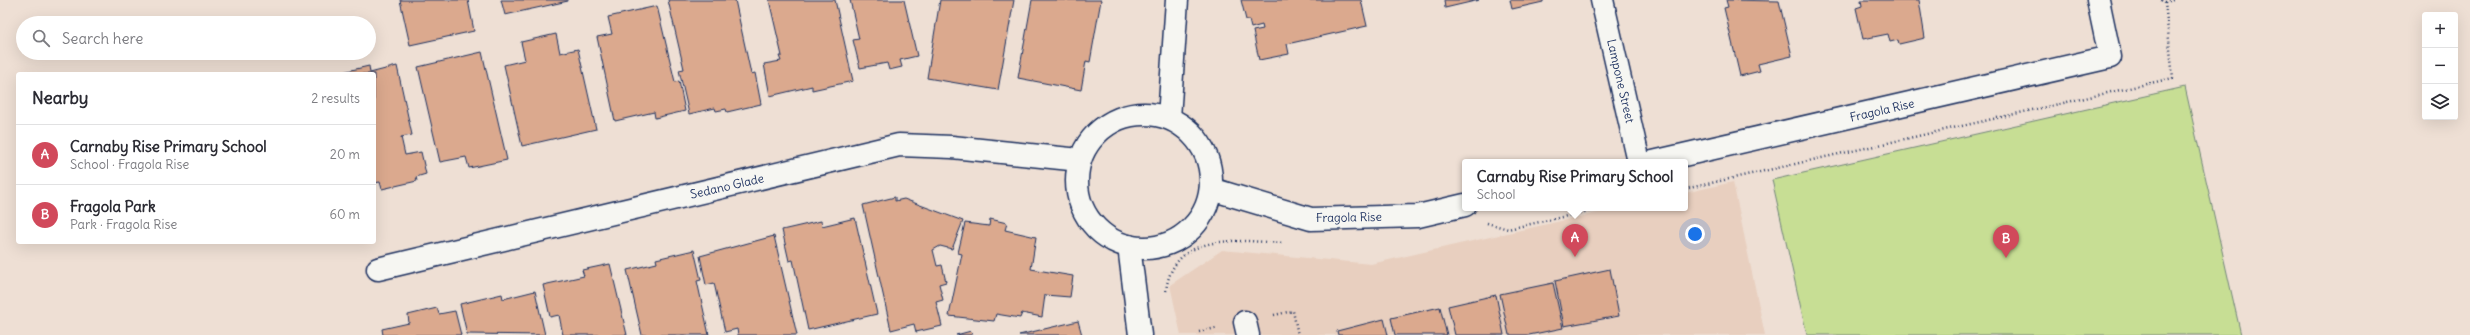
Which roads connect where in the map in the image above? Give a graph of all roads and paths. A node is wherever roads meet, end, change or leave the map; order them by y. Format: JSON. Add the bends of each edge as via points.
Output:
{"nodes":[{"id":1,"x":1177,"y":0,"type":"edge"},
{"id":2,"x":1602,"y":0,"type":"edge"},
{"id":3,"x":2098,"y":0,"type":"edge"},
{"id":4,"x":2174,"y":0,"type":"edge"},
{"id":5,"x":2165,"y":2,"type":"dead end"},
{"id":6,"x":1169,"y":118,"type":"junction"},
{"id":7,"x":1638,"y":159,"type":"edge"},
{"id":8,"x":1666,"y":159,"type":"edge"},
{"id":9,"x":1080,"y":160,"type":"junction"},
{"id":10,"x":1211,"y":189,"type":"junction"},
{"id":11,"x":1462,"y":206,"type":"edge"},
{"id":12,"x":1129,"y":246,"type":"junction"},
{"id":13,"x":378,"y":269,"type":"dead end"},
{"id":14,"x":1140,"y":335,"type":"edge"}],
"edges":[{"from":1,"to":6,"type":"street"},
{"from":2,"to":7,"type":"street","name":"Lampone Street"},
{"from":3,"to":8,"type":"street","name":"Fragola Rise","via":[[2110,58]]},
{"from":4,"to":5,"type":"path"},
{"from":6,"to":9,"type":"street","via":[[1148,114],[1126,116],[1106,126],[1090,141]]},
{"from":6,"to":10,"type":"street","via":[[1188,130],[1202,147],[1210,167]]},
{"from":9,"to":12,"type":"street","via":[[1076,182],[1081,204],[1092,223],[1108,238]]},
{"from":9,"to":13,"type":"street","name":"Sedano Glade","via":[[952,147],[899,145]]},
{"from":10,"to":11,"type":"street","name":"Fragola Rise","via":[[1311,219],[1418,216]]},
{"from":10,"to":12,"type":"street","via":[[1204,210],[1191,228],[1173,241],[1152,248]]},
{"from":12,"to":14,"type":"street"}]}
